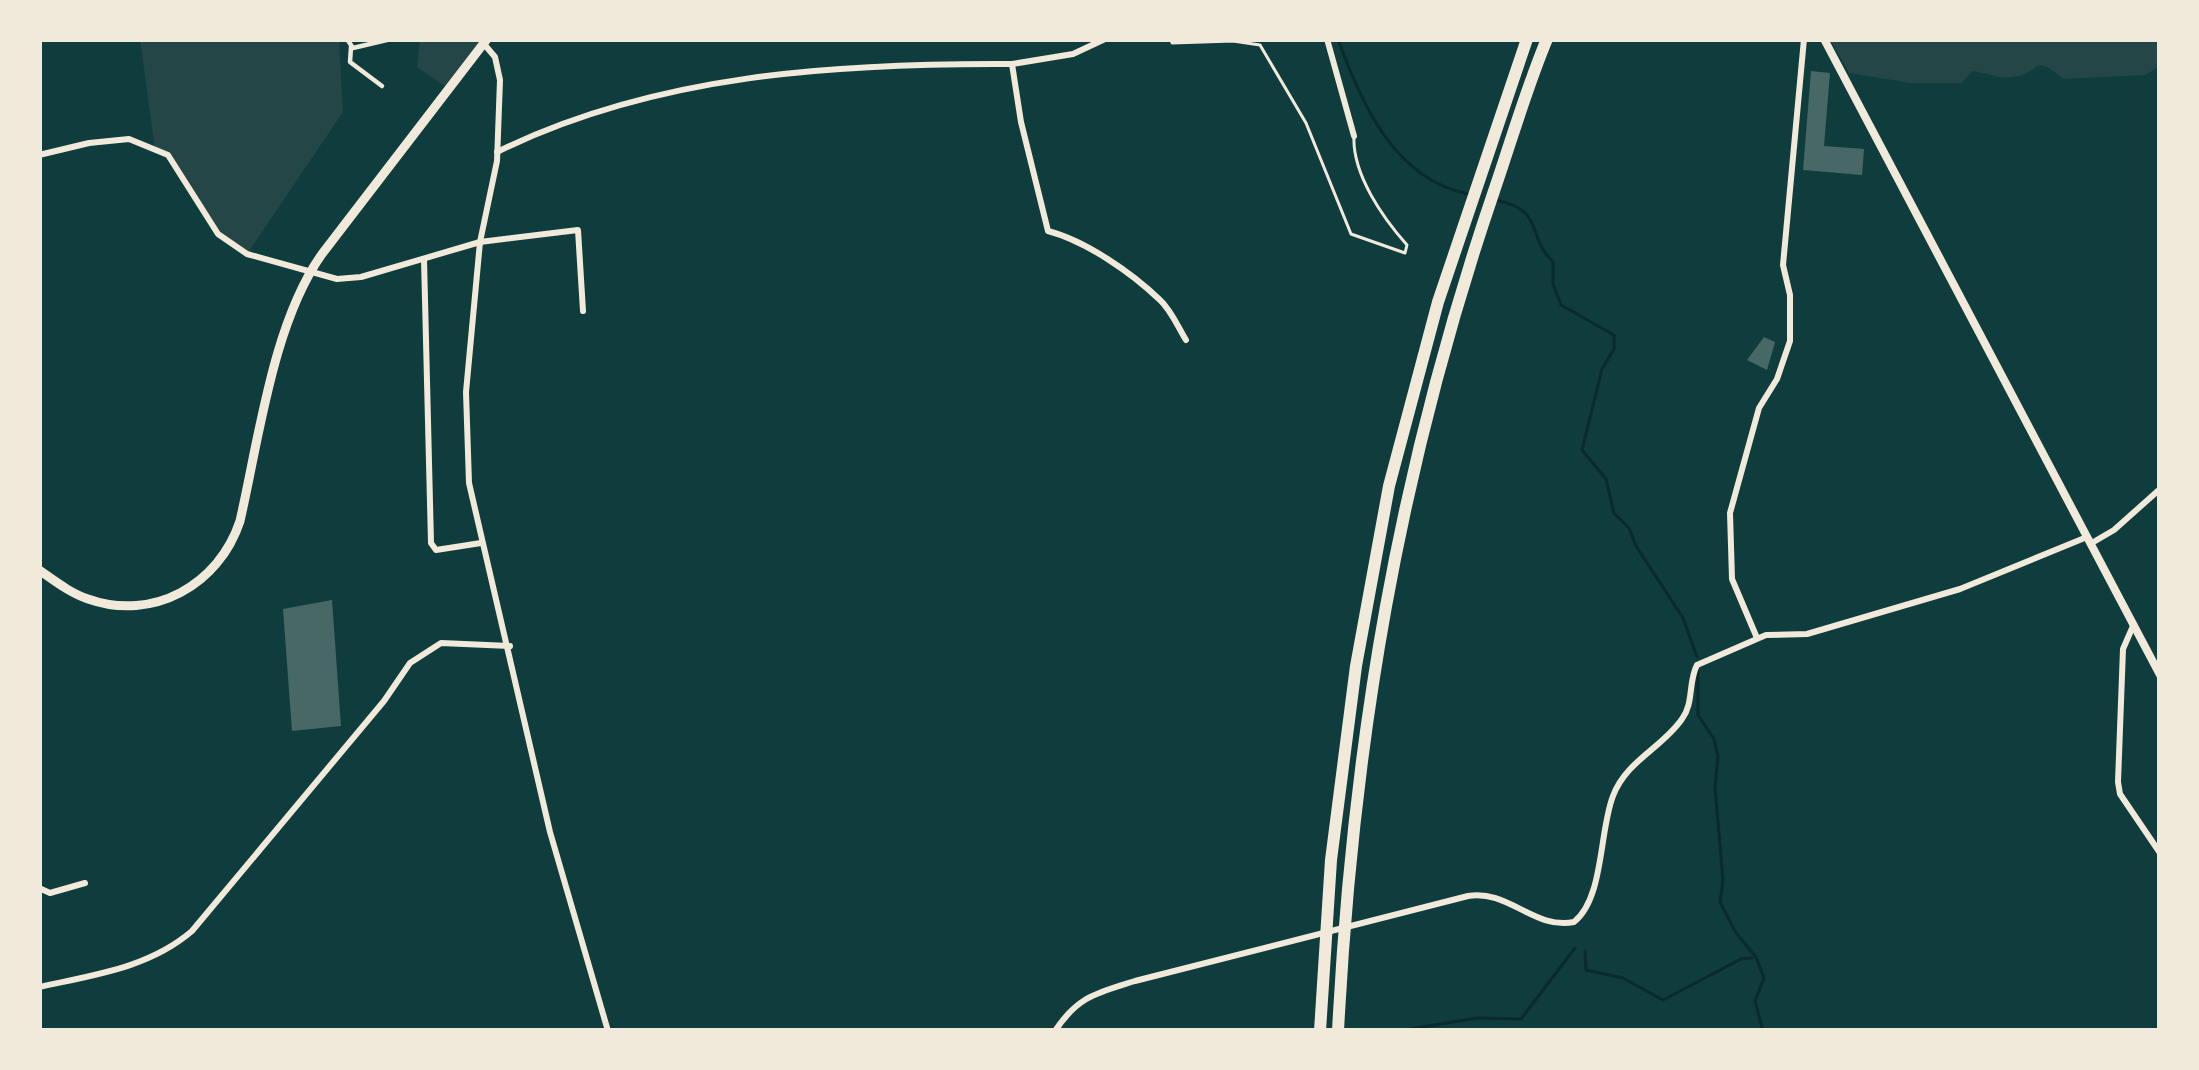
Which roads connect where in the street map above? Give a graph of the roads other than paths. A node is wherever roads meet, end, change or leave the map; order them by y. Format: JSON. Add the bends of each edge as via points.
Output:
{"nodes":[{"id":1,"x":347,"y":39,"type":"edge"},
{"id":2,"x":391,"y":39,"type":"edge"},
{"id":3,"x":1106,"y":39,"type":"edge"},
{"id":4,"x":1171,"y":39,"type":"edge"},
{"id":5,"x":1327,"y":39,"type":"edge"},
{"id":6,"x":1804,"y":39,"type":"edge"},
{"id":7,"x":1824,"y":39,"type":"edge"},
{"id":8,"x":1526,"y":41,"type":"edge"},
{"id":9,"x":486,"y":42,"type":"edge"},
{"id":10,"x":1544,"y":45,"type":"edge"},
{"id":11,"x":351,"y":46,"type":"junction"},
{"id":12,"x":1012,"y":64,"type":"junction"},
{"id":13,"x":382,"y":86,"type":"dead end"},
{"id":14,"x":1354,"y":136,"type":"joint"},
{"id":15,"x":497,"y":152,"type":"junction"},
{"id":16,"x":41,"y":154,"type":"edge"},
{"id":17,"x":481,"y":242,"type":"junction"},
{"id":18,"x":424,"y":259,"type":"junction"},
{"id":19,"x":308,"y":273,"type":"junction"},
{"id":20,"x":583,"y":311,"type":"dead end"},
{"id":21,"x":1186,"y":340,"type":"dead end"},
{"id":22,"x":2160,"y":490,"type":"edge"},
{"id":23,"x":2089,"y":541,"type":"junction"},
{"id":24,"x":481,"y":543,"type":"junction"},
{"id":25,"x":39,"y":570,"type":"edge"},
{"id":26,"x":2134,"y":625,"type":"junction"},
{"id":27,"x":1757,"y":638,"type":"junction"},
{"id":28,"x":510,"y":646,"type":"junction"},
{"id":29,"x":2160,"y":675,"type":"edge"},
{"id":30,"x":2160,"y":854,"type":"edge"},
{"id":31,"x":85,"y":883,"type":"dead end"},
{"id":32,"x":39,"y":888,"type":"edge"},
{"id":33,"x":39,"y":987,"type":"edge"},
{"id":34,"x":608,"y":1031,"type":"edge"},
{"id":35,"x":1055,"y":1031,"type":"edge"},
{"id":36,"x":1320,"y":1031,"type":"edge"},
{"id":37,"x":1338,"y":1031,"type":"edge"}],
"edges":[{"from":1,"to":11,"type":"street"},
{"from":2,"to":11,"type":"street"},
{"from":3,"to":12,"type":"street"},
{"from":4,"to":14,"type":"lane","via":[[1260,45],[1306,123],[1351,234],[1405,253],[1367,184]]},
{"from":5,"to":14,"type":"street"},
{"from":6,"to":27,"type":"street","via":[[1783,265],[1790,341],[1759,408],[1730,512],[1732,580]]},
{"from":7,"to":23,"type":"street"},
{"from":8,"to":36,"type":"highway","via":[[1438,302],[1389,486],[1331,860]]},
{"from":9,"to":15,"type":"street","via":[[499,70]]},
{"from":9,"to":19,"type":"main road"},
{"from":10,"to":37,"type":"highway","via":[[1455,307],[1407,491],[1350,854]]},
{"from":11,"to":13,"type":"street","via":[[350,62]]},
{"from":12,"to":15,"type":"street","via":[[748,78],[591,112]]},
{"from":12,"to":21,"type":"street","via":[[1048,231],[1106,260],[1162,302]]},
{"from":15,"to":17,"type":"street"},
{"from":16,"to":19,"type":"street","via":[[129,139],[168,154],[218,234],[247,254]]},
{"from":17,"to":18,"type":"street"},
{"from":17,"to":20,"type":"street","via":[[578,230]]},
{"from":17,"to":24,"type":"street","via":[[466,392],[469,483]]},
{"from":18,"to":19,"type":"street","via":[[361,277]]},
{"from":18,"to":24,"type":"street","via":[[431,543],[436,550]]},
{"from":19,"to":25,"type":"main road","via":[[289,316],[236,532],[210,572],[172,597],[130,606],[88,599]]},
{"from":22,"to":23,"type":"street"},
{"from":23,"to":26,"type":"street"},
{"from":23,"to":27,"type":"street","via":[[1807,634]]},
{"from":24,"to":28,"type":"street"},
{"from":26,"to":29,"type":"street"},
{"from":26,"to":30,"type":"street","via":[[2123,649],[2118,782]]},
{"from":27,"to":35,"type":"street","via":[[1697,665],[1681,721],[1622,780],[1587,907],[1574,922],[1550,922],[1487,893],[1135,981],[1084,998]]},
{"from":28,"to":33,"type":"street","via":[[441,643],[410,664],[170,950]]},
{"from":28,"to":34,"type":"street","via":[[550,832]]},
{"from":31,"to":32,"type":"street","via":[[50,893]]}]}
